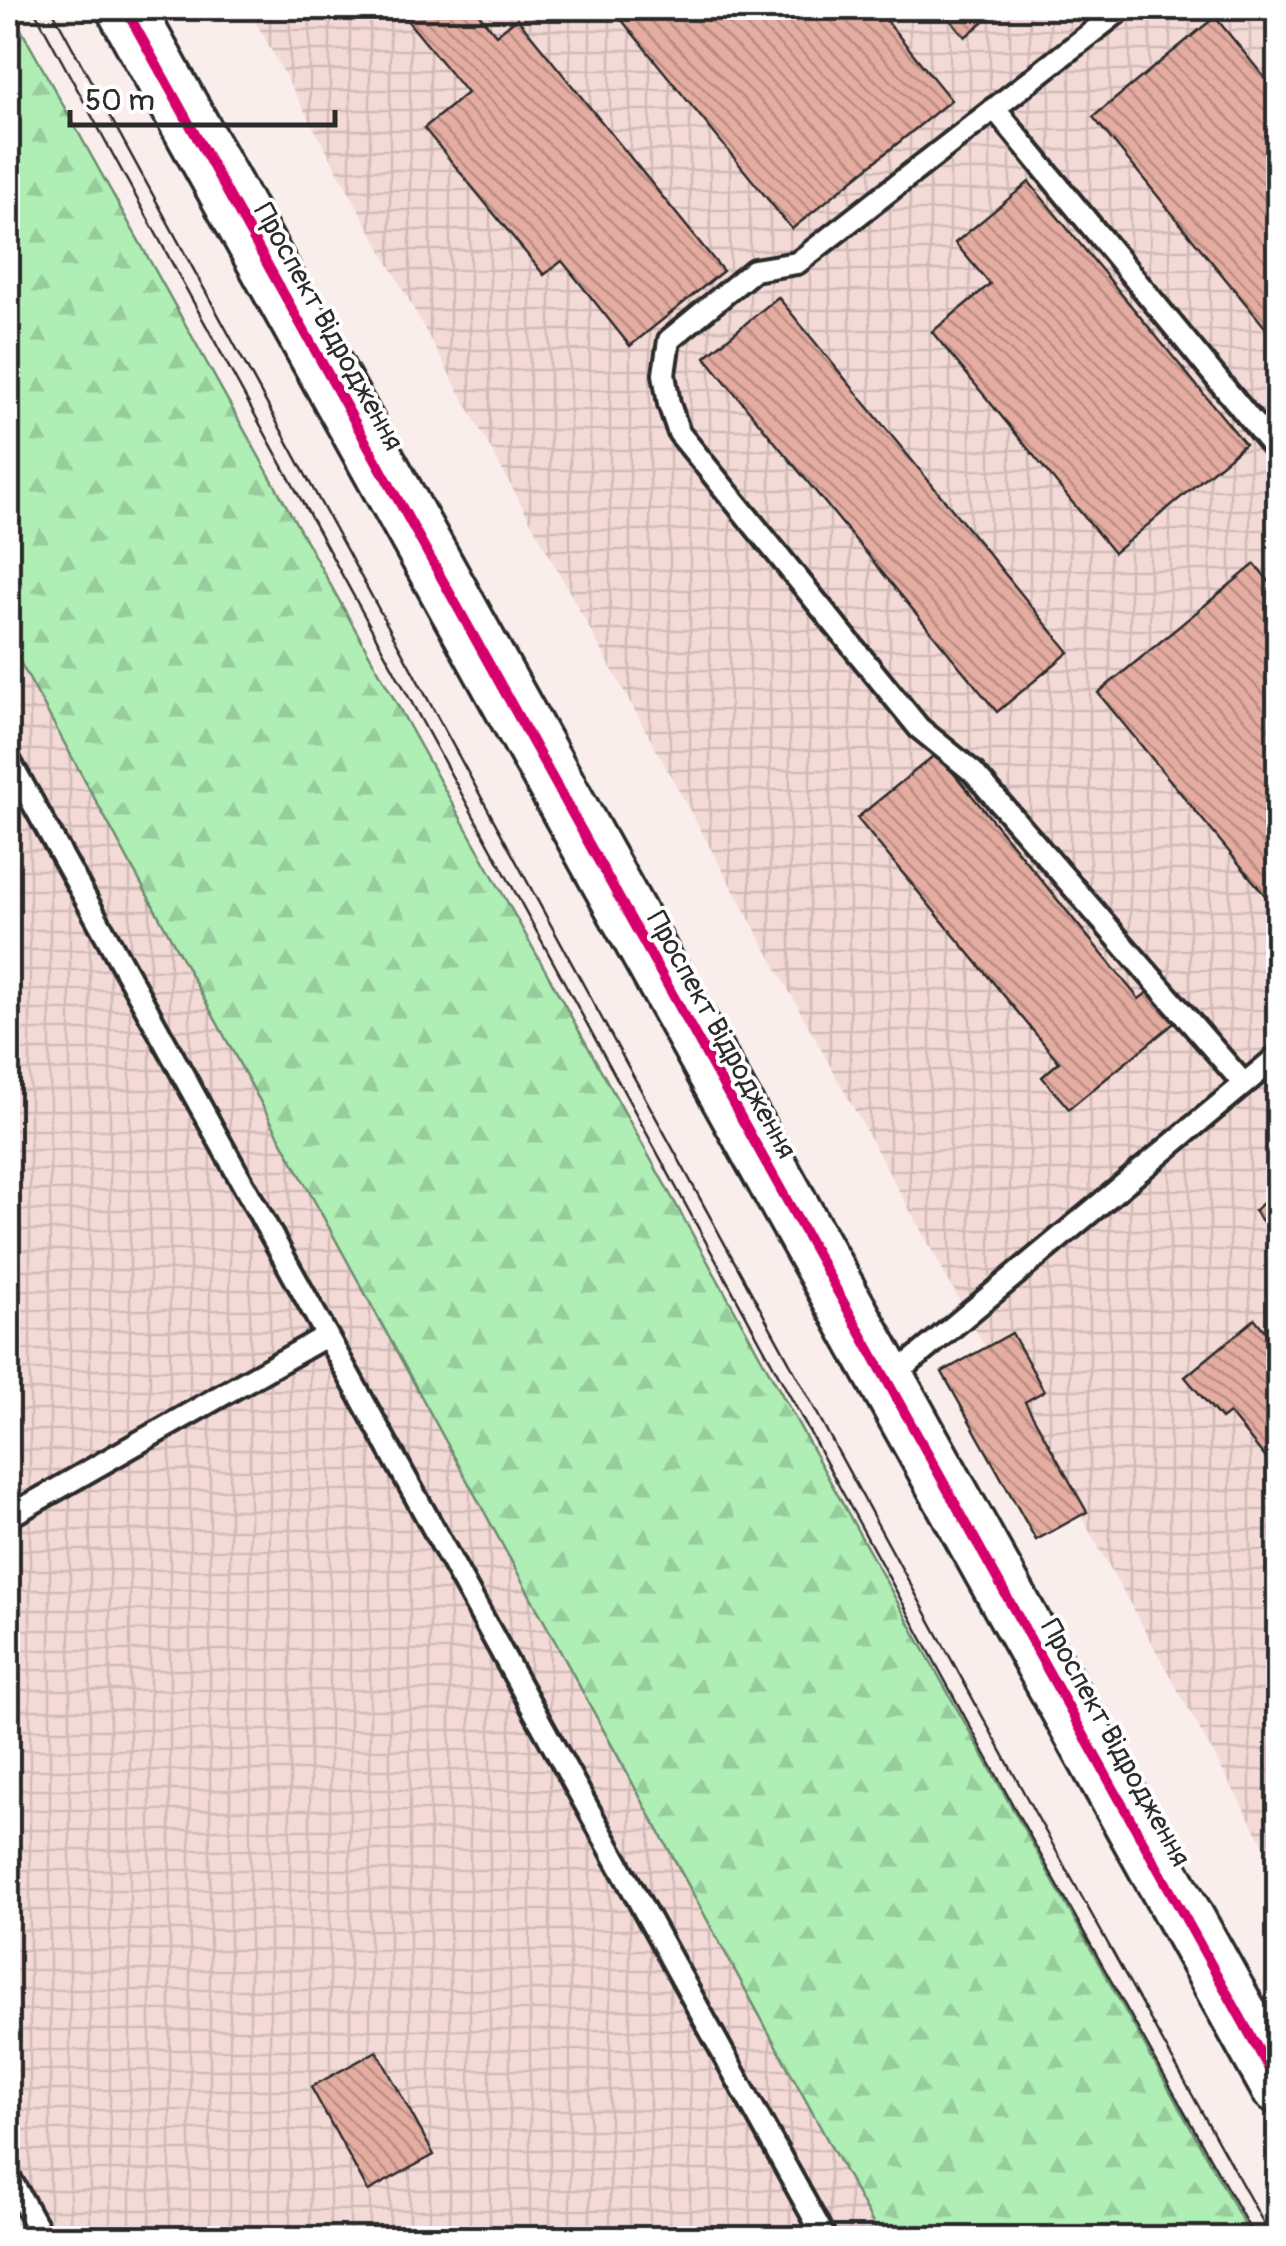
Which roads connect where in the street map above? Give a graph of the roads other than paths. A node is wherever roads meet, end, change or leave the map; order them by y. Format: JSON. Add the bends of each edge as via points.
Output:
{"nodes":[{"id":1,"x":125,"y":8,"type":"edge"},
{"id":2,"x":1123,"y":8,"type":"edge"},
{"id":3,"x":994,"y":108,"type":"junction"},
{"id":4,"x":1278,"y":454,"type":"edge"},
{"id":5,"x":8,"y":758,"type":"edge"},
{"id":6,"x":1278,"y":1056,"type":"edge"},
{"id":7,"x":1244,"y":1084,"type":"junction"},
{"id":8,"x":326,"y":1336,"type":"junction"},
{"id":9,"x":889,"y":1380,"type":"junction"},
{"id":10,"x":8,"y":1516,"type":"edge"},
{"id":11,"x":1278,"y":2085,"type":"edge"},
{"id":12,"x":8,"y":2175,"type":"edge"},
{"id":13,"x":43,"y":2238,"type":"edge"},
{"id":14,"x":825,"y":2238,"type":"edge"}],
"edges":[{"from":1,"to":9,"type":"street","name":"Проспект Відродження"},
{"from":2,"to":3,"type":"lane"},
{"from":3,"to":4,"type":"lane"},
{"from":3,"to":7,"type":"lane","via":[[797,263],[754,270],[669,340],[668,404],[679,433],[920,728],[973,772]]},
{"from":5,"to":8,"type":"lane"},
{"from":6,"to":7,"type":"lane"},
{"from":7,"to":9,"type":"lane"},
{"from":8,"to":10,"type":"lane"},
{"from":8,"to":14,"type":"lane"},
{"from":9,"to":11,"type":"street","name":"Проспект Відродження"},
{"from":12,"to":13,"type":"lane"}]}
